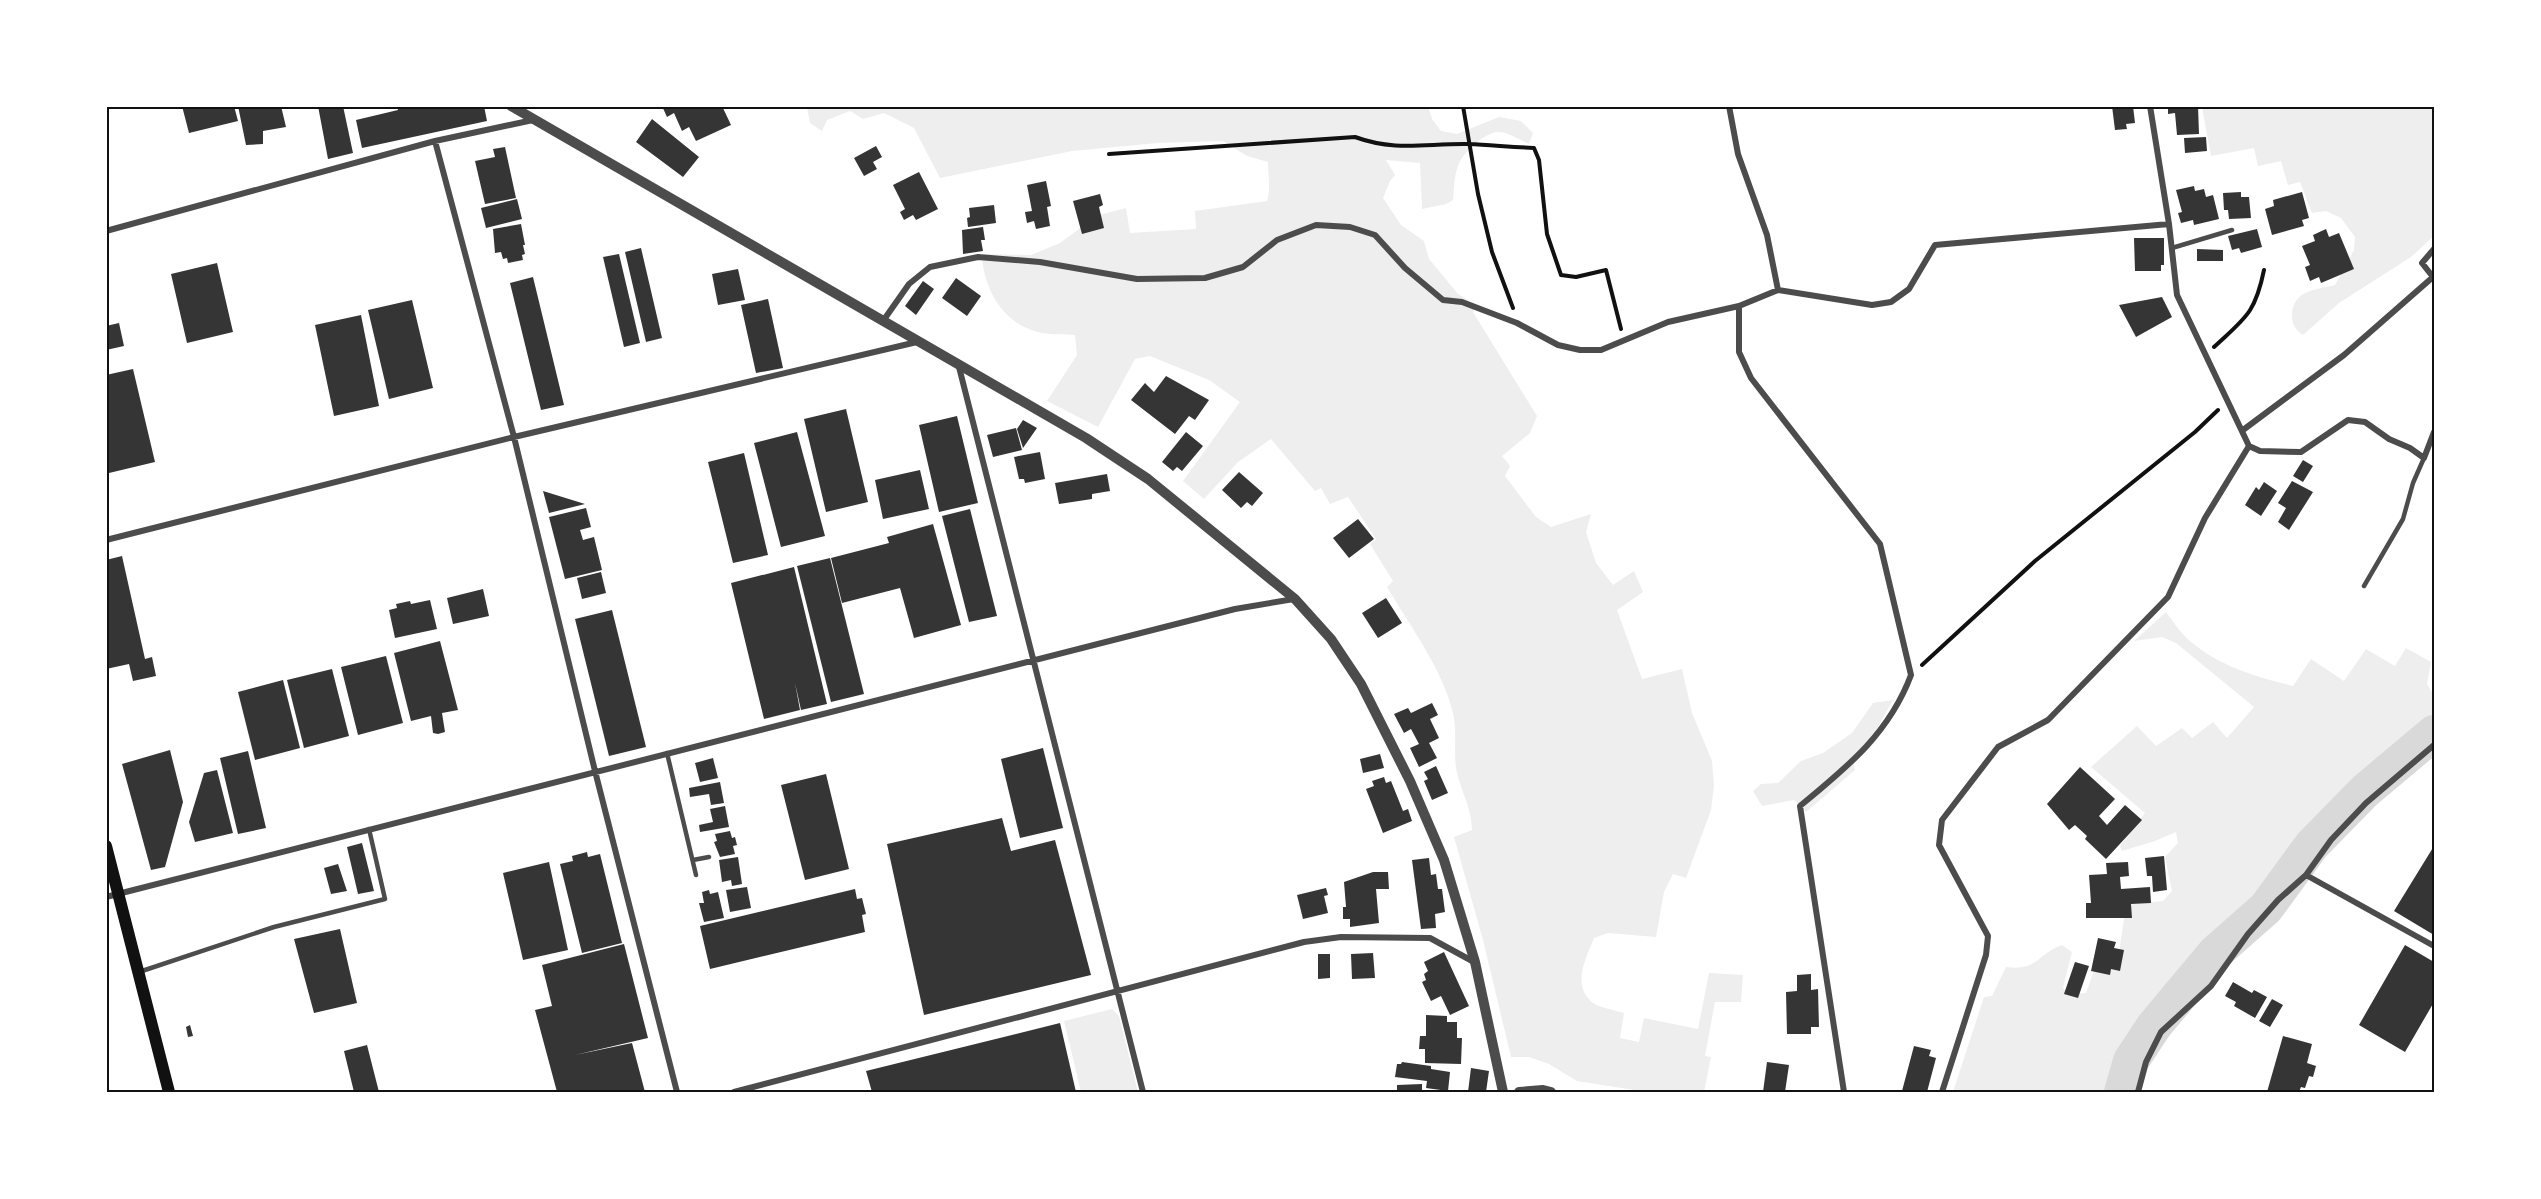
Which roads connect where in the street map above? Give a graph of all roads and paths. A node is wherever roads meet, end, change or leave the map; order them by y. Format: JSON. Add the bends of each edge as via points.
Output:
{"nodes":[{"id":1,"x":1463,"y":106,"type":"edge"},
{"id":2,"x":1729,"y":106,"type":"edge"},
{"id":3,"x":2150,"y":106,"type":"edge"},
{"id":4,"x":516,"y":108,"type":"edge"},
{"id":5,"x":533,"y":120,"type":"junction"},
{"id":6,"x":435,"y":141,"type":"junction"},
{"id":7,"x":1470,"y":144,"type":"junction"},
{"id":8,"x":1109,"y":154,"type":"dead end"},
{"id":9,"x":2169,"y":224,"type":"junction"},
{"id":10,"x":2232,"y":230,"type":"dead end"},
{"id":11,"x":106,"y":231,"type":"edge"},
{"id":12,"x":2172,"y":249,"type":"junction"},
{"id":13,"x":2434,"y":249,"type":"edge"},
{"id":14,"x":2264,"y":270,"type":"dead end"},
{"id":15,"x":1778,"y":290,"type":"junction"},
{"id":16,"x":1739,"y":306,"type":"junction"},
{"id":17,"x":883,"y":322,"type":"junction"},
{"id":18,"x":1517,"y":323,"type":"junction"},
{"id":19,"x":1624,"y":341,"type":"junction"},
{"id":20,"x":917,"y":342,"type":"junction"},
{"id":21,"x":2206,"y":354,"type":"junction"},
{"id":22,"x":959,"y":367,"type":"junction"},
{"id":23,"x":2228,"y":401,"type":"junction"},
{"id":24,"x":2243,"y":430,"type":"junction"},
{"id":25,"x":2434,"y":432,"type":"edge"},
{"id":26,"x":514,"y":437,"type":"junction"},
{"id":27,"x":2249,"y":446,"type":"junction"},
{"id":28,"x":2424,"y":459,"type":"junction"},
{"id":29,"x":106,"y":540,"type":"edge"},
{"id":30,"x":2364,"y":586,"type":"dead end"},
{"id":31,"x":1295,"y":599,"type":"junction"},
{"id":32,"x":1034,"y":661,"type":"junction"},
{"id":33,"x":1911,"y":675,"type":"junction"},
{"id":34,"x":2434,"y":745,"type":"edge"},
{"id":35,"x":667,"y":753,"type":"junction"},
{"id":36,"x":595,"y":771,"type":"junction"},
{"id":37,"x":369,"y":829,"type":"junction"},
{"id":38,"x":106,"y":846,"type":"edge"},
{"id":39,"x":709,"y":857,"type":"dead end"},
{"id":40,"x":693,"y":860,"type":"junction"},
{"id":41,"x":696,"y":875,"type":"dead end"},
{"id":42,"x":2306,"y":875,"type":"junction"},
{"id":43,"x":113,"y":895,"type":"edge"},
{"id":44,"x":2434,"y":946,"type":"edge"},
{"id":45,"x":1475,"y":962,"type":"junction"},
{"id":46,"x":139,"y":972,"type":"junction"},
{"id":47,"x":1117,"y":991,"type":"junction"},
{"id":48,"x":170,"y":1092,"type":"edge"},
{"id":49,"x":677,"y":1092,"type":"edge"},
{"id":50,"x":734,"y":1092,"type":"edge"},
{"id":51,"x":1143,"y":1092,"type":"edge"},
{"id":52,"x":1503,"y":1092,"type":"edge"},
{"id":53,"x":1519,"y":1092,"type":"edge"},
{"id":54,"x":1551,"y":1092,"type":"edge"},
{"id":55,"x":1844,"y":1092,"type":"edge"},
{"id":56,"x":1942,"y":1092,"type":"edge"},
{"id":57,"x":2138,"y":1092,"type":"edge"}],
"edges":[{"from":1,"to":7,"type":"path"},
{"from":2,"to":15,"type":"street","via":[[1738,154],[1767,236]]},
{"from":3,"to":9,"type":"street"},
{"from":4,"to":5,"type":"street"},
{"from":5,"to":6,"type":"street"},
{"from":5,"to":17,"type":"street"},
{"from":6,"to":11,"type":"street"},
{"from":6,"to":26,"type":"street"},
{"from":7,"to":8,"type":"path","via":[[1376,145],[1355,137]]},
{"from":7,"to":18,"type":"path","via":[[1492,252]]},
{"from":7,"to":19,"type":"path","via":[[1534,148],[1539,160],[1547,234],[1561,275],[1576,277],[1606,270]]},
{"from":9,"to":12,"type":"street"},
{"from":9,"to":15,"type":"street","via":[[1935,245],[1909,289],[1891,302],[1872,305]]},
{"from":10,"to":12,"type":"lane"},
{"from":12,"to":21,"type":"street","via":[[2177,295]]},
{"from":13,"to":24,"type":"street","via":[[2422,263],[2433,277],[2344,355]]},
{"from":14,"to":21,"type":"path","via":[[2253,309]]},
{"from":15,"to":16,"type":"street"},
{"from":16,"to":19,"type":"street","via":[[1668,322]]},
{"from":16,"to":33,"type":"street","via":[[1738,352],[1751,378],[1880,544]]},
{"from":17,"to":18,"type":"street","via":[[909,284],[930,267],[978,257],[1040,262],[1137,279],[1206,278],[1243,267],[1277,240],[1316,225],[1350,227],[1375,235],[1405,268],[1443,300],[1461,302]]},
{"from":17,"to":20,"type":"street"},
{"from":18,"to":19,"type":"street","via":[[1558,345],[1580,350],[1601,350]]},
{"from":20,"to":22,"type":"street"},
{"from":20,"to":26,"type":"street"},
{"from":21,"to":23,"type":"street"},
{"from":22,"to":31,"type":"street","via":[[1086,438],[1148,479]]},
{"from":22,"to":32,"type":"street"},
{"from":23,"to":24,"type":"street"},
{"from":23,"to":33,"type":"path","via":[[2035,561]]},
{"from":24,"to":27,"type":"street"},
{"from":25,"to":28,"type":"street"},
{"from":26,"to":29,"type":"street"},
{"from":26,"to":36,"type":"street"},
{"from":27,"to":28,"type":"street","via":[[2260,451],[2301,452],[2348,420],[2365,422]]},
{"from":27,"to":56,"type":"street","via":[[2205,518],[2168,597],[2048,720],[1998,747],[1942,820],[1939,845],[1988,936],[1986,955]]},
{"from":28,"to":30,"type":"lane","via":[[2403,519]]},
{"from":31,"to":32,"type":"street","via":[[1235,609]]},
{"from":31,"to":45,"type":"street","via":[[1331,639],[1361,684],[1410,781],[1444,860]]},
{"from":32,"to":35,"type":"street"},
{"from":32,"to":47,"type":"street"},
{"from":33,"to":55,"type":"street","via":[[1882,728],[1855,760],[1800,806]]},
{"from":34,"to":42,"type":"street","via":[[2366,803],[2331,840]]},
{"from":35,"to":36,"type":"street"},
{"from":35,"to":40,"type":"lane"},
{"from":36,"to":37,"type":"street"},
{"from":36,"to":49,"type":"street"},
{"from":37,"to":43,"type":"street"},
{"from":37,"to":46,"type":"lane","via":[[385,899],[274,927]]},
{"from":38,"to":43,"type":"main road"},
{"from":39,"to":40,"type":"lane"},
{"from":40,"to":41,"type":"lane"},
{"from":42,"to":44,"type":"street"},
{"from":42,"to":57,"type":"street","via":[[2248,934],[2211,986],[2161,1032],[2146,1062]]},
{"from":43,"to":46,"type":"main road"},
{"from":45,"to":47,"type":"street","via":[[1430,938],[1341,937],[1305,942]]},
{"from":45,"to":52,"type":"street"},
{"from":46,"to":48,"type":"main road"},
{"from":47,"to":50,"type":"street"},
{"from":47,"to":51,"type":"street"},
{"from":53,"to":54,"type":"street"}]}
